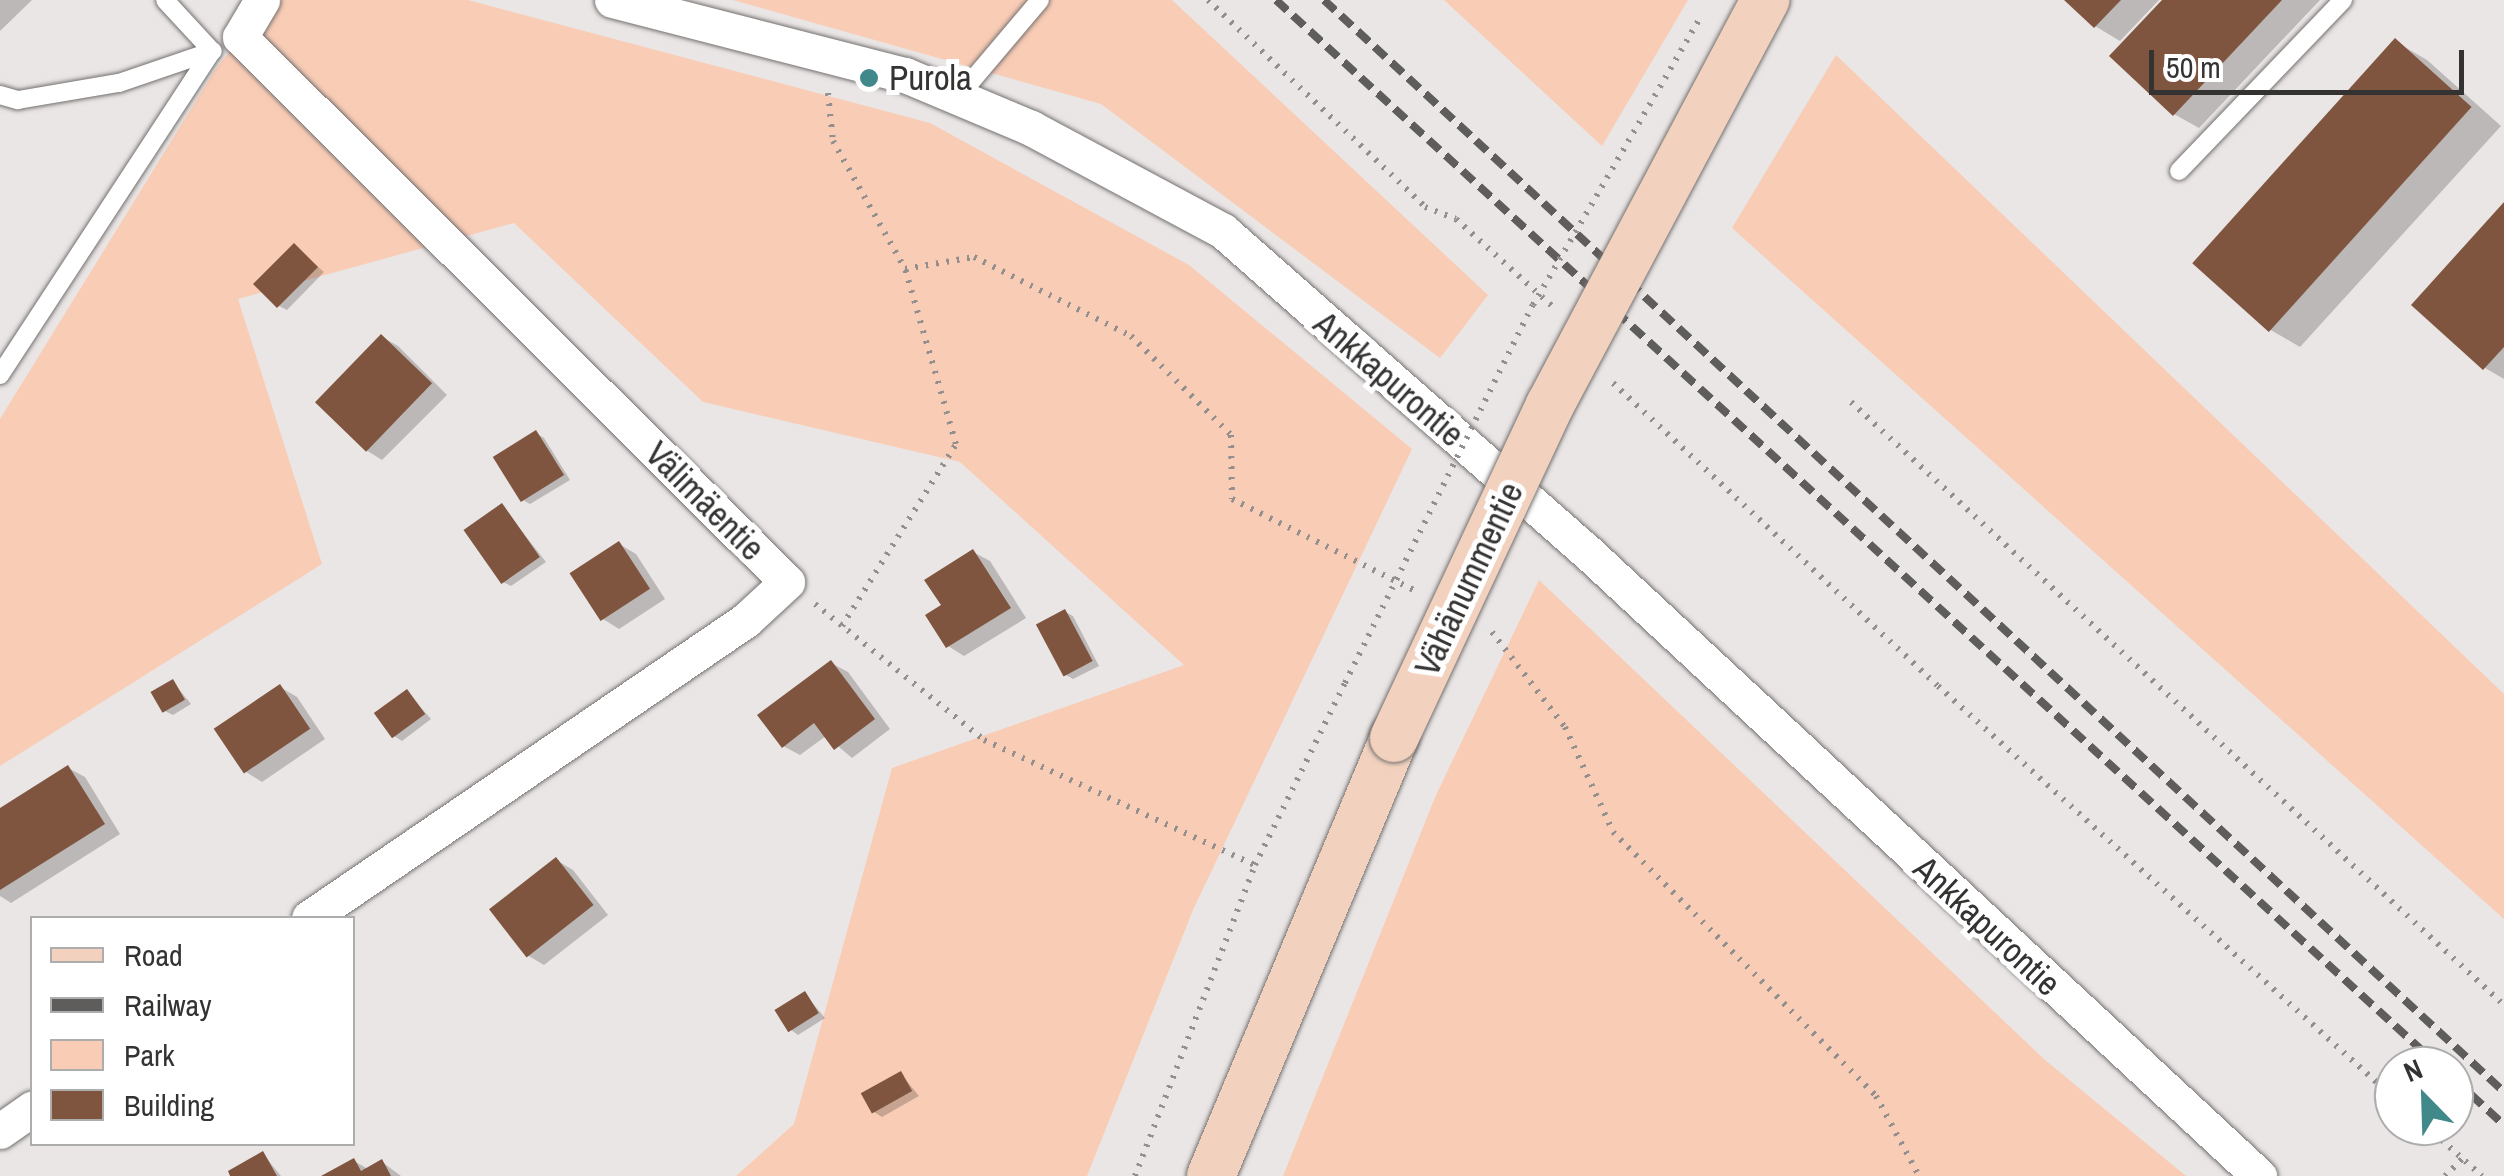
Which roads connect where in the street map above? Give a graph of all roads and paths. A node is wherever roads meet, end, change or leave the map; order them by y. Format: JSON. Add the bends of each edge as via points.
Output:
{"nodes":[{"id":1,"x":165,"y":0,"type":"edge"},
{"id":2,"x":262,"y":0,"type":"edge"},
{"id":3,"x":612,"y":0,"type":"edge"},
{"id":4,"x":1040,"y":0,"type":"edge"},
{"id":5,"x":1208,"y":0,"type":"edge"},
{"id":6,"x":1766,"y":0,"type":"edge"},
{"id":7,"x":2343,"y":0,"type":"edge"},
{"id":8,"x":1701,"y":17,"type":"dead end"},
{"id":9,"x":226,"y":44,"type":"junction"},
{"id":10,"x":824,"y":54,"type":"junction"},
{"id":11,"x":0,"y":96,"type":"edge"},
{"id":12,"x":958,"y":97,"type":"junction"},
{"id":13,"x":2179,"y":171,"type":"dead end"},
{"id":14,"x":905,"y":269,"type":"junction"},
{"id":15,"x":1560,"y":313,"type":"dead end"},
{"id":16,"x":1605,"y":373,"type":"dead end"},
{"id":17,"x":0,"y":375,"type":"edge"},
{"id":18,"x":1851,"y":402,"type":"dead end"},
{"id":19,"x":786,"y":582,"type":"junction"},
{"id":20,"x":1429,"y":597,"type":"dead end"},
{"id":21,"x":1483,"y":621,"type":"dead end"},
{"id":22,"x":842,"y":626,"type":"junction"},
{"id":23,"x":1255,"y":864,"type":"junction"},
{"id":24,"x":312,"y":916,"type":"edge"},
{"id":25,"x":2504,"y":1005,"type":"edge"},
{"id":26,"x":2374,"y":1081,"type":"edge"},
{"id":27,"x":30,"y":1110,"type":"edge"},
{"id":28,"x":0,"y":1131,"type":"edge"},
{"id":29,"x":2449,"y":1146,"type":"edge"},
{"id":30,"x":2463,"y":1158,"type":"junction"},
{"id":31,"x":1136,"y":1176,"type":"edge"},
{"id":32,"x":1211,"y":1176,"type":"edge"},
{"id":33,"x":1919,"y":1176,"type":"edge"},
{"id":34,"x":2260,"y":1176,"type":"edge"},
{"id":35,"x":2445,"y":1176,"type":"edge"},
{"id":36,"x":2482,"y":1176,"type":"edge"}],
"edges":[{"from":1,"to":9,"type":"lane"},
{"from":2,"to":9,"type":"street"},
{"from":3,"to":10,"type":"street","name":"Ankkapurontie"},
{"from":4,"to":12,"type":"lane"},
{"from":5,"to":15,"type":"path","via":[[1425,207],[1456,219]]},
{"from":6,"to":32,"type":"main road","name":"Vähänummentie","bridge":true,"via":[[1550,405],[1394,738]]},
{"from":7,"to":13,"type":"lane"},
{"from":8,"to":23,"type":"path","bridge":true,"via":[[1533,305]]},
{"from":9,"to":11,"type":"lane","via":[[119,83],[18,100]]},
{"from":9,"to":17,"type":"lane"},
{"from":9,"to":19,"type":"street","name":"Välimäentie"},
{"from":10,"to":12,"type":"street","name":"Ankkapurontie"},
{"from":10,"to":14,"type":"path","via":[[833,141]]},
{"from":12,"to":34,"type":"street","name":"Ankkapurontie","via":[[1223,231],[1583,548]]},
{"from":14,"to":20,"type":"path","via":[[974,257],[1131,336],[1232,435],[1232,499]]},
{"from":14,"to":22,"type":"path","via":[[956,444]]},
{"from":16,"to":26,"type":"path"},
{"from":18,"to":25,"type":"path"},
{"from":19,"to":22,"type":"path"},
{"from":19,"to":24,"type":"street","name":"Välimäentie","via":[[746,620]]},
{"from":21,"to":33,"type":"path","via":[[1565,727],[1613,832],[1876,1096]]},
{"from":22,"to":23,"type":"path","via":[[984,740]]},
{"from":23,"to":31,"type":"path"},
{"from":27,"to":28,"type":"street"},
{"from":29,"to":30,"type":"path"},
{"from":30,"to":35,"type":"path"},
{"from":30,"to":36,"type":"path"}]}
